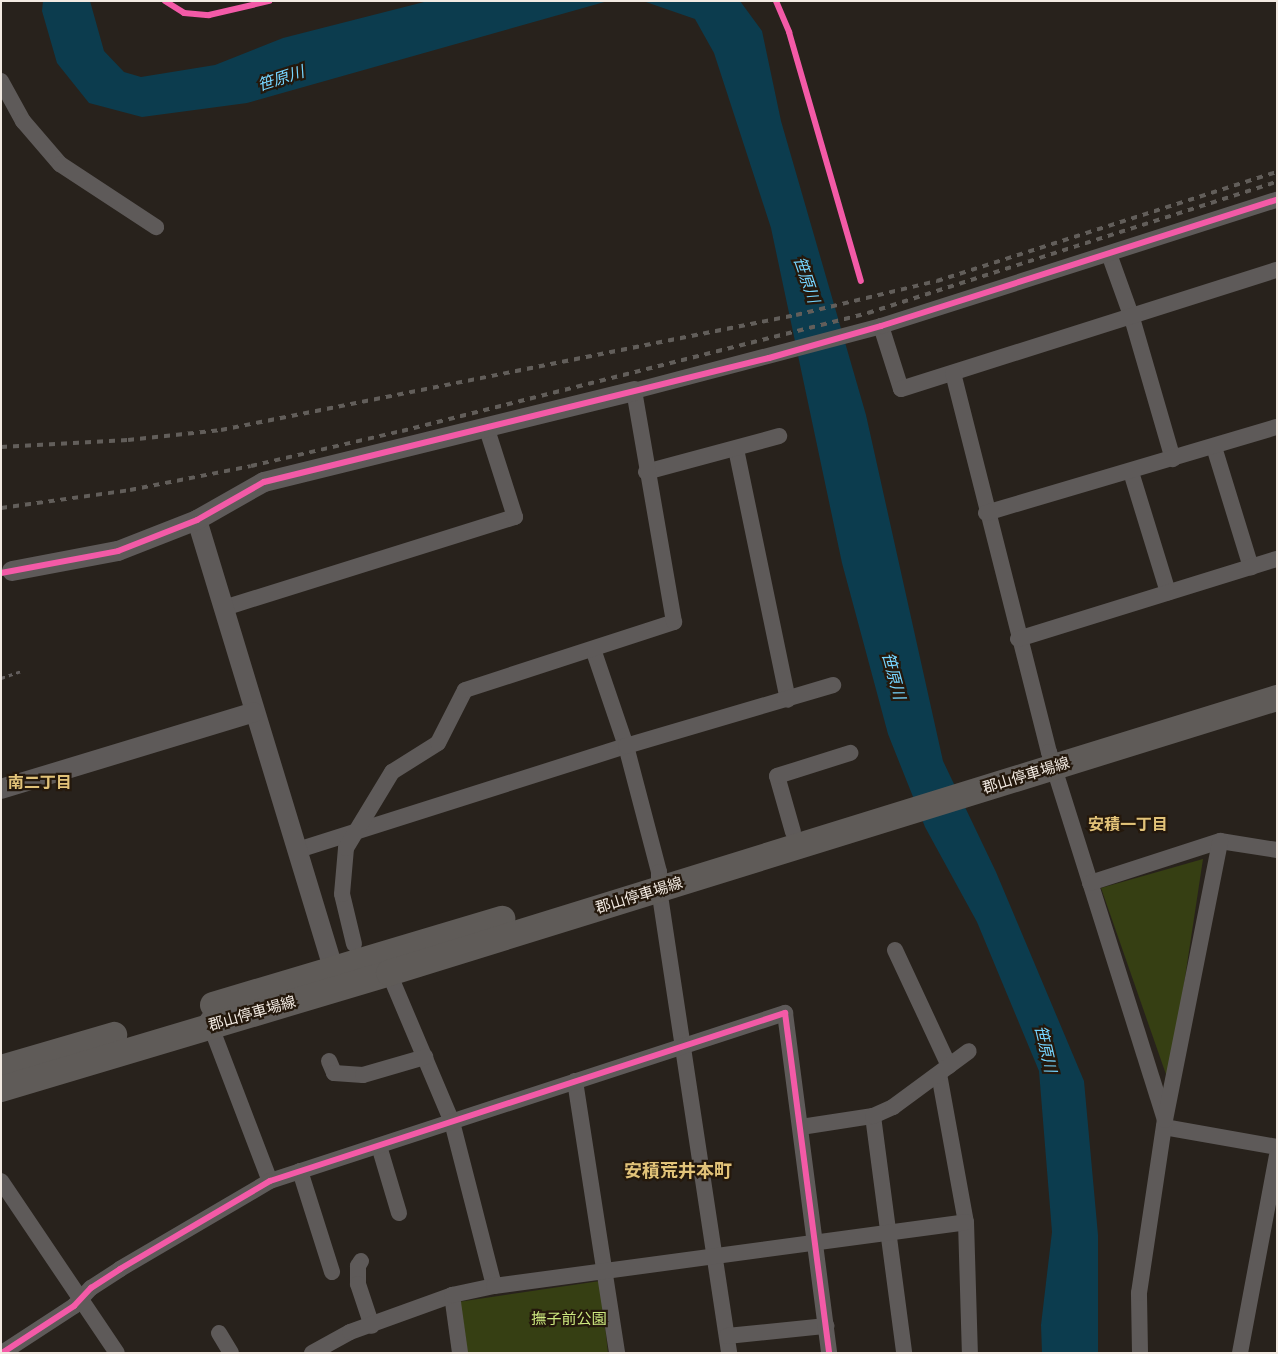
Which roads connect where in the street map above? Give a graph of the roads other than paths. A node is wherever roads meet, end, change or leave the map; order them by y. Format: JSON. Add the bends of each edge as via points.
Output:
{"nodes":[{"id":1,"x":1,"y":81,"type":"edge"},
{"id":2,"x":1277,"y":200,"type":"edge"},
{"id":3,"x":156,"y":227,"type":"dead end"},
{"id":4,"x":1109,"y":254,"type":"junction"},
{"id":5,"x":1277,"y":270,"type":"edge"},
{"id":6,"x":1132,"y":318,"type":"junction"},
{"id":7,"x":876,"y":327,"type":"junction"},
{"id":8,"x":953,"y":374,"type":"junction"},
{"id":9,"x":634,"y":391,"type":"junction"},
{"id":10,"x":1277,"y":427,"type":"edge"},
{"id":11,"x":487,"y":429,"type":"junction"},
{"id":12,"x":779,"y":436,"type":"dead end"},
{"id":13,"x":1214,"y":446,"type":"junction"},
{"id":14,"x":736,"y":448,"type":"junction"},
{"id":15,"x":1173,"y":459,"type":"junction"},
{"id":16,"x":646,"y":472,"type":"junction"},
{"id":17,"x":1131,"y":472,"type":"junction"},
{"id":18,"x":986,"y":514,"type":"junction"},
{"id":19,"x":197,"y":520,"type":"junction"},
{"id":20,"x":1277,"y":559,"type":"edge"},
{"id":21,"x":1251,"y":567,"type":"junction"},
{"id":22,"x":5,"y":571,"type":"edge"},
{"id":23,"x":1168,"y":592,"type":"junction"},
{"id":24,"x":224,"y":608,"type":"junction"},
{"id":25,"x":1018,"y":638,"type":"junction"},
{"id":26,"x":593,"y":649,"type":"junction"},
{"id":27,"x":1277,"y":682,"type":"edge"},
{"id":28,"x":833,"y":685,"type":"dead end"},
{"id":29,"x":1277,"y":698,"type":"edge"},
{"id":30,"x":788,"y":700,"type":"junction"},
{"id":31,"x":254,"y":712,"type":"junction"},
{"id":32,"x":626,"y":746,"type":"junction"},
{"id":33,"x":850,"y":753,"type":"dead end"},
{"id":34,"x":1052,"y":759,"type":"junction"},
{"id":35,"x":1,"y":789,"type":"edge"},
{"id":36,"x":876,"y":814,"type":"junction"},
{"id":37,"x":357,"y":831,"type":"junction"},
{"id":38,"x":793,"y":832,"type":"junction"},
{"id":39,"x":1220,"y":841,"type":"junction"},
{"id":40,"x":298,"y":850,"type":"junction"},
{"id":41,"x":1277,"y":850,"type":"edge"},
{"id":42,"x":659,"y":880,"type":"junction"},
{"id":43,"x":1090,"y":883,"type":"junction"},
{"id":44,"x":354,"y":944,"type":"dead end"},
{"id":45,"x":895,"y":950,"type":"dead end"},
{"id":46,"x":332,"y":968,"type":"junction"},
{"id":47,"x":389,"y":973,"type":"junction"},
{"id":48,"x":207,"y":1016,"type":"junction"},
{"id":49,"x":683,"y":1045,"type":"junction"},
{"id":50,"x":969,"y":1052,"type":"dead end"},
{"id":51,"x":424,"y":1057,"type":"junction"},
{"id":52,"x":329,"y":1061,"type":"dead end"},
{"id":53,"x":1,"y":1068,"type":"edge"},
{"id":54,"x":944,"y":1070,"type":"junction"},
{"id":55,"x":576,"y":1081,"type":"junction"},
{"id":56,"x":1,"y":1088,"type":"edge"},
{"id":57,"x":873,"y":1116,"type":"junction"},
{"id":58,"x":452,"y":1122,"type":"junction"},
{"id":59,"x":1165,"y":1123,"type":"junction"},
{"id":60,"x":801,"y":1126,"type":"junction"},
{"id":61,"x":378,"y":1146,"type":"junction"},
{"id":62,"x":1277,"y":1147,"type":"edge"},
{"id":63,"x":1277,"y":1156,"type":"edge"},
{"id":64,"x":300,"y":1171,"type":"junction"},
{"id":65,"x":1,"y":1181,"type":"edge"},
{"id":66,"x":270,"y":1181,"type":"junction"},
{"id":67,"x":399,"y":1213,"type":"dead end"},
{"id":68,"x":966,"y":1222,"type":"junction"},
{"id":69,"x":888,"y":1232,"type":"junction"},
{"id":70,"x":816,"y":1244,"type":"junction"},
{"id":71,"x":715,"y":1256,"type":"junction"},
{"id":72,"x":361,"y":1261,"type":"dead end"},
{"id":73,"x":332,"y":1272,"type":"dead end"},
{"id":74,"x":605,"y":1273,"type":"junction"},
{"id":75,"x":494,"y":1286,"type":"junction"},
{"id":76,"x":452,"y":1295,"type":"junction"},
{"id":77,"x":82,"y":1298,"type":"junction"},
{"id":78,"x":372,"y":1326,"type":"junction"},
{"id":79,"x":826,"y":1326,"type":"junction"},
{"id":80,"x":219,"y":1333,"type":"dead end"},
{"id":81,"x":727,"y":1336,"type":"junction"},
{"id":82,"x":2,"y":1353,"type":"edge"},
{"id":83,"x":117,"y":1353,"type":"edge"},
{"id":84,"x":231,"y":1353,"type":"edge"},
{"id":85,"x":312,"y":1353,"type":"edge"},
{"id":86,"x":460,"y":1353,"type":"edge"},
{"id":87,"x":617,"y":1353,"type":"edge"},
{"id":88,"x":729,"y":1353,"type":"edge"},
{"id":89,"x":830,"y":1353,"type":"edge"},
{"id":90,"x":904,"y":1353,"type":"edge"},
{"id":91,"x":970,"y":1353,"type":"edge"},
{"id":92,"x":1140,"y":1353,"type":"edge"},
{"id":93,"x":1240,"y":1353,"type":"edge"}],
"edges":[{"from":1,"to":3,"type":"street","via":[[23,121],[60,164]]},
{"from":2,"to":4,"type":"street"},
{"from":4,"to":6,"type":"street"},
{"from":4,"to":7,"type":"street"},
{"from":5,"to":6,"type":"street"},
{"from":6,"to":8,"type":"street"},
{"from":6,"to":15,"type":"street"},
{"from":7,"to":8,"type":"street","via":[[901,389]]},
{"from":7,"to":9,"type":"street"},
{"from":8,"to":18,"type":"street"},
{"from":9,"to":11,"type":"street"},
{"from":9,"to":16,"type":"street"},
{"from":10,"to":13,"type":"street"},
{"from":11,"to":19,"type":"street","via":[[264,482]]},
{"from":11,"to":24,"type":"street","via":[[516,516]]},
{"from":12,"to":14,"type":"street"},
{"from":13,"to":15,"type":"street"},
{"from":13,"to":21,"type":"street"},
{"from":14,"to":16,"type":"street"},
{"from":14,"to":30,"type":"street"},
{"from":15,"to":17,"type":"street"},
{"from":16,"to":26,"type":"street","via":[[674,622]]},
{"from":17,"to":18,"type":"street"},
{"from":17,"to":23,"type":"street"},
{"from":18,"to":25,"type":"street"},
{"from":19,"to":22,"type":"street","via":[[118,551]]},
{"from":19,"to":24,"type":"street"},
{"from":20,"to":21,"type":"street"},
{"from":21,"to":23,"type":"street"},
{"from":23,"to":25,"type":"street"},
{"from":24,"to":31,"type":"street"},
{"from":25,"to":34,"type":"street"},
{"from":26,"to":32,"type":"street"},
{"from":26,"to":37,"type":"street","via":[[465,690],[438,743],[392,772]]},
{"from":27,"to":34,"type":"main road","name":"郡山停車場線"},
{"from":28,"to":30,"type":"street"},
{"from":29,"to":34,"type":"main road","name":"郡山停車場線"},
{"from":30,"to":32,"type":"street"},
{"from":31,"to":35,"type":"street"},
{"from":31,"to":40,"type":"street"},
{"from":32,"to":37,"type":"street"},
{"from":32,"to":42,"type":"street"},
{"from":33,"to":38,"type":"street","via":[[777,776]]},
{"from":34,"to":36,"type":"main road","name":"郡山停車場線"},
{"from":34,"to":43,"type":"street"},
{"from":36,"to":38,"type":"main road","name":"郡山停車場線"},
{"from":36,"to":42,"type":"main road","name":"郡山停車場線"},
{"from":37,"to":40,"type":"street"},
{"from":37,"to":44,"type":"street","via":[[346,848],[342,894]]},
{"from":38,"to":42,"type":"main road","name":"郡山停車場線"},
{"from":39,"to":41,"type":"street"},
{"from":39,"to":43,"type":"street"},
{"from":39,"to":59,"type":"street"},
{"from":40,"to":46,"type":"street"},
{"from":42,"to":46,"type":"main road","name":"郡山停車場線"},
{"from":42,"to":47,"type":"main road","name":"郡山停車場線"},
{"from":42,"to":49,"type":"street"},
{"from":43,"to":59,"type":"street"},
{"from":45,"to":54,"type":"street"},
{"from":46,"to":48,"type":"main road","name":"郡山停車場線"},
{"from":47,"to":48,"type":"main road","name":"郡山停車場線"},
{"from":47,"to":51,"type":"street"},
{"from":48,"to":53,"type":"main road","name":"郡山停車場線"},
{"from":48,"to":56,"type":"main road","name":"郡山停車場線"},
{"from":48,"to":66,"type":"street"},
{"from":49,"to":55,"type":"street"},
{"from":49,"to":60,"type":"street","via":[[785,1013]]},
{"from":49,"to":71,"type":"street"},
{"from":50,"to":54,"type":"street"},
{"from":51,"to":52,"type":"street","via":[[363,1075],[334,1073]]},
{"from":51,"to":58,"type":"street"},
{"from":54,"to":57,"type":"street","via":[[893,1107]]},
{"from":54,"to":68,"type":"street"},
{"from":55,"to":58,"type":"street"},
{"from":55,"to":74,"type":"street"},
{"from":57,"to":60,"type":"street"},
{"from":57,"to":69,"type":"street"},
{"from":58,"to":61,"type":"street"},
{"from":58,"to":75,"type":"street"},
{"from":59,"to":62,"type":"street"},
{"from":59,"to":92,"type":"street","via":[[1138,1293]]},
{"from":60,"to":70,"type":"street"},
{"from":61,"to":64,"type":"street"},
{"from":61,"to":67,"type":"street"},
{"from":63,"to":93,"type":"street"},
{"from":64,"to":66,"type":"street"},
{"from":64,"to":73,"type":"street"},
{"from":65,"to":77,"type":"street"},
{"from":66,"to":77,"type":"street","via":[[120,1269]]},
{"from":68,"to":69,"type":"street"},
{"from":68,"to":91,"type":"street"},
{"from":69,"to":70,"type":"street"},
{"from":69,"to":90,"type":"street"},
{"from":70,"to":71,"type":"street"},
{"from":70,"to":79,"type":"street"},
{"from":71,"to":74,"type":"street"},
{"from":71,"to":81,"type":"street"},
{"from":72,"to":78,"type":"street","via":[[358,1284]]},
{"from":74,"to":75,"type":"street"},
{"from":74,"to":87,"type":"street"},
{"from":75,"to":76,"type":"street"},
{"from":76,"to":78,"type":"street"},
{"from":76,"to":86,"type":"street"},
{"from":77,"to":82,"type":"street"},
{"from":77,"to":83,"type":"street"},
{"from":78,"to":85,"type":"street","via":[[350,1332]]},
{"from":79,"to":81,"type":"street"},
{"from":79,"to":89,"type":"street"},
{"from":80,"to":84,"type":"street"},
{"from":81,"to":88,"type":"street"}]}
